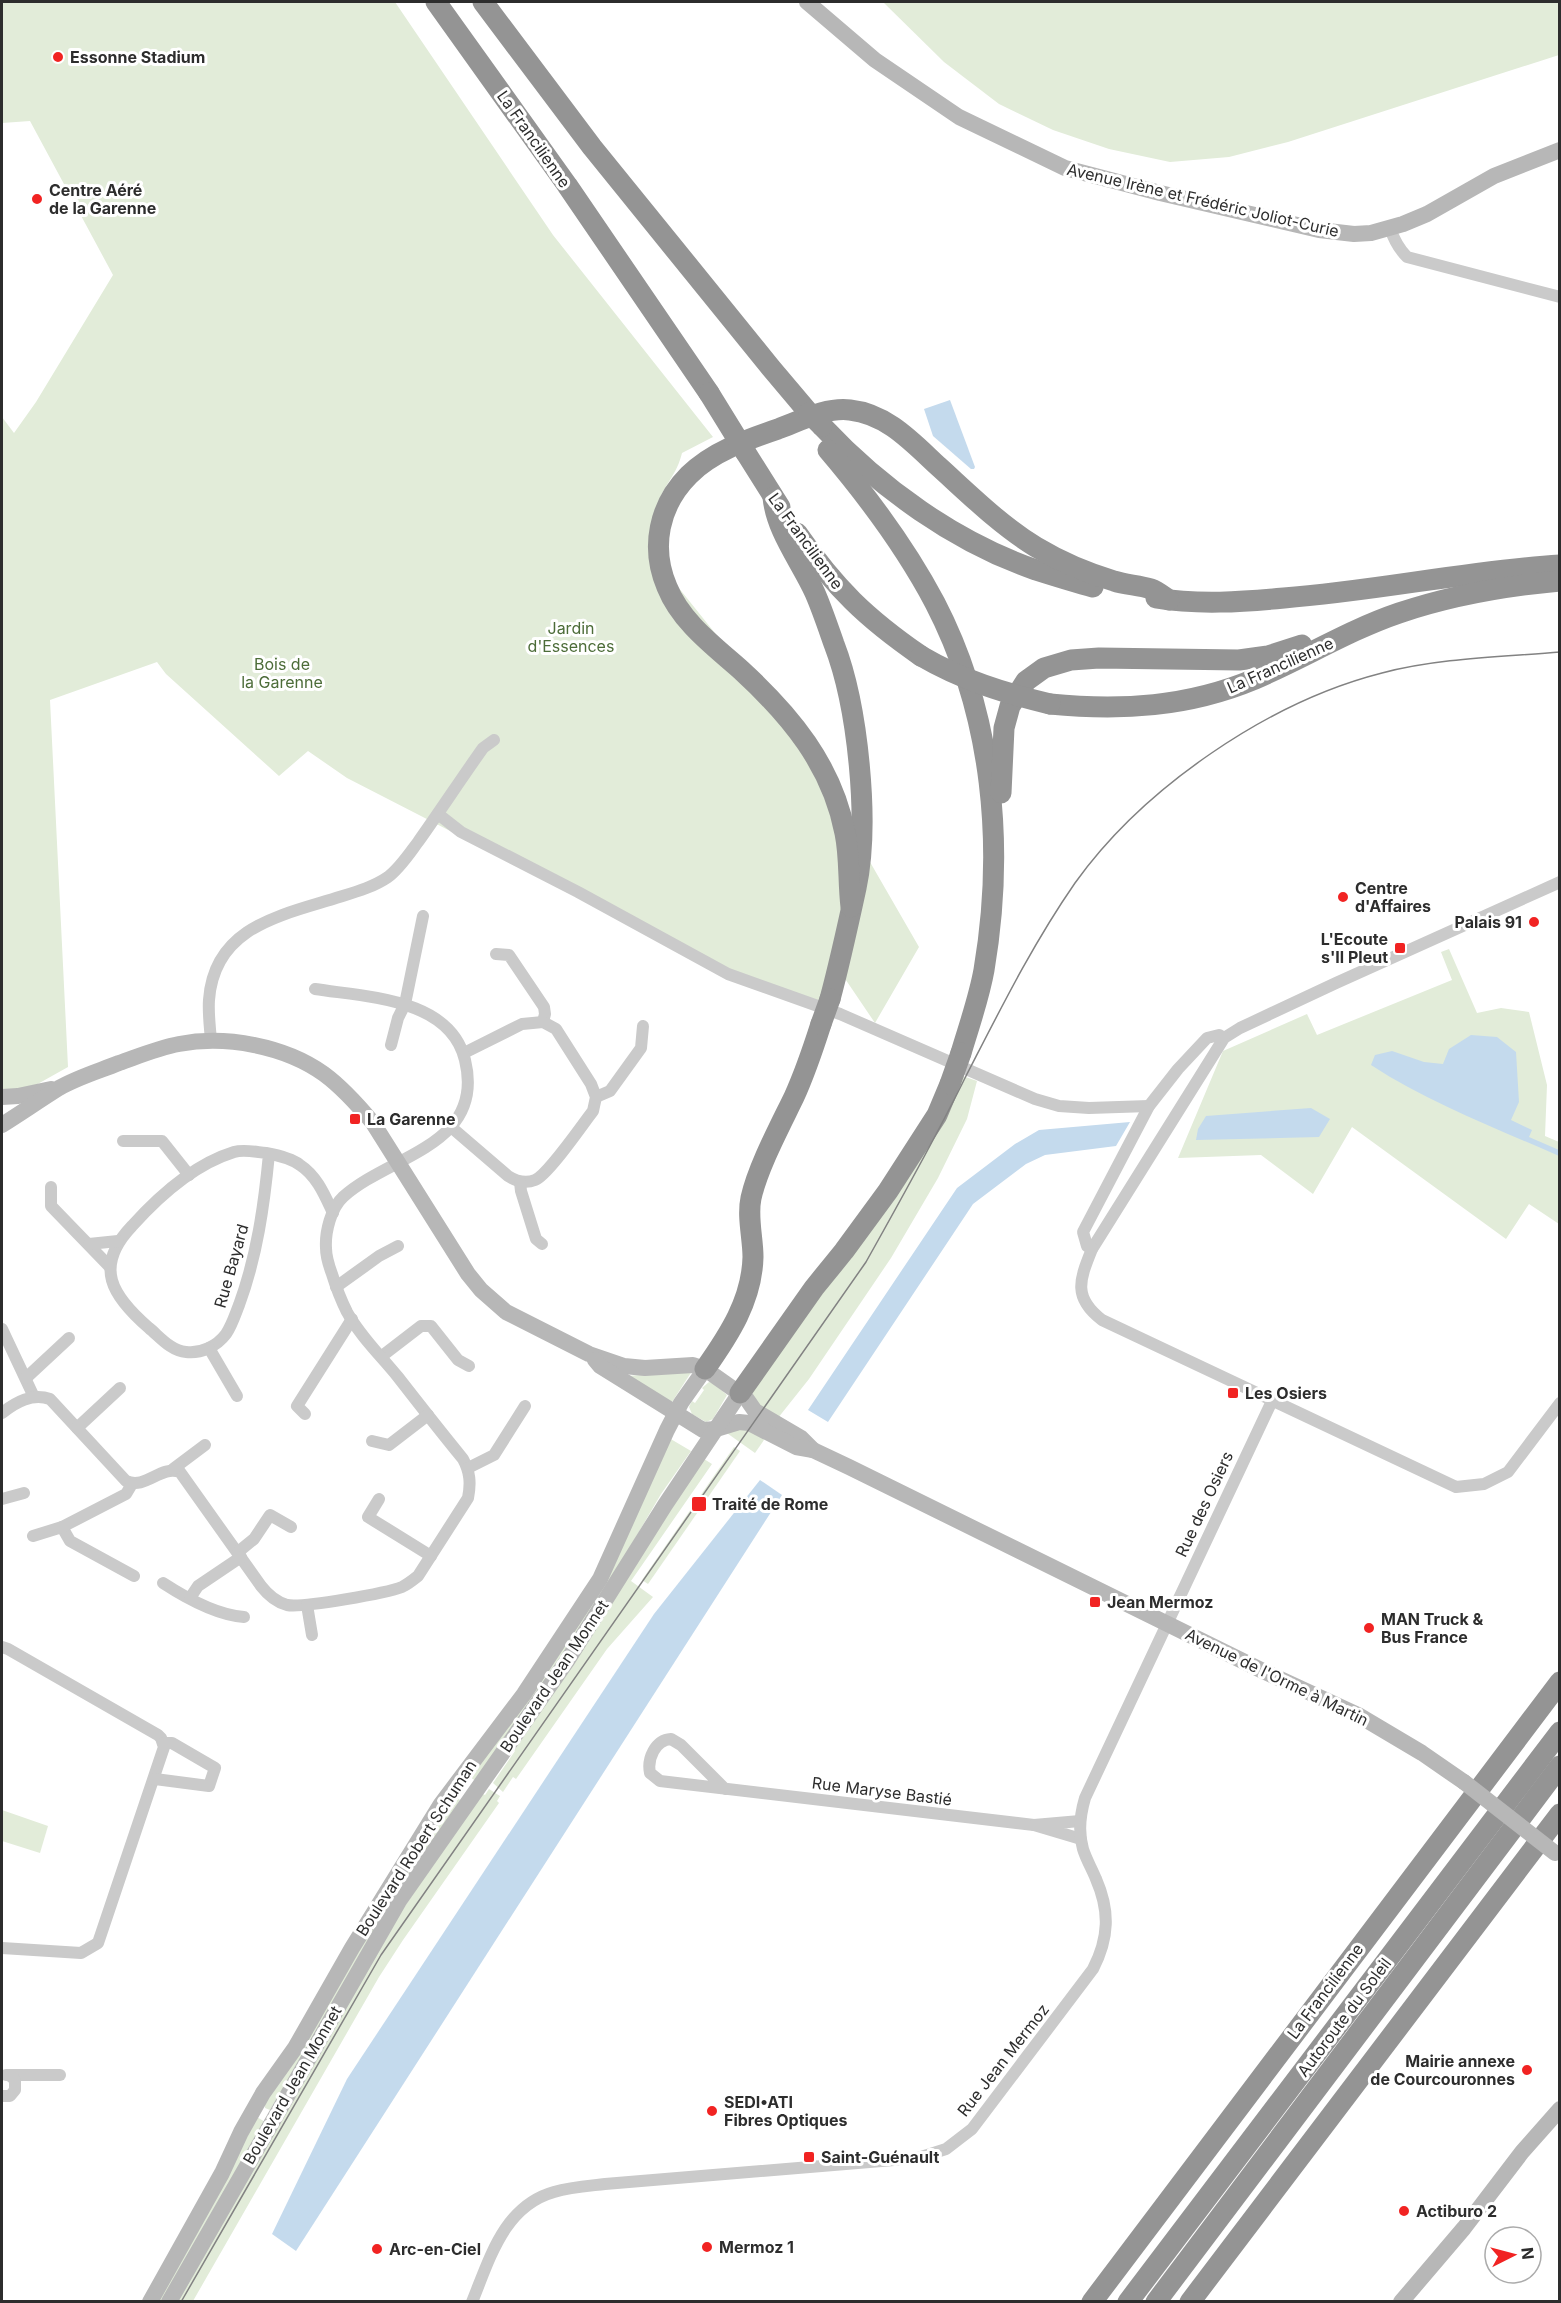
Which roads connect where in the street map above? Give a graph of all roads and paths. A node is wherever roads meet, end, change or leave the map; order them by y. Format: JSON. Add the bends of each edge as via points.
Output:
{"nodes":[{"id":1,"x":436,"y":2,"type":"edge"},
{"id":2,"x":483,"y":2,"type":"edge"},
{"id":3,"x":807,"y":2,"type":"edge"},
{"id":4,"x":1560,"y":150,"type":"edge"},
{"id":5,"x":1390,"y":228,"type":"junction"},
{"id":6,"x":1560,"y":297,"type":"edge"},
{"id":7,"x":815,"y":422,"type":"junction"},
{"id":8,"x":773,"y":497,"type":"junction"},
{"id":9,"x":1560,"y":565,"type":"edge"},
{"id":10,"x":1560,"y":581,"type":"edge"},
{"id":11,"x":1169,"y":600,"type":"junction"},
{"id":12,"x":1351,"y":632,"type":"junction"},
{"id":13,"x":494,"y":740,"type":"dead end"},
{"id":14,"x":438,"y":814,"type":"junction"},
{"id":15,"x":994,"y":840,"type":"junction"},
{"id":16,"x":1560,"y":882,"type":"edge"},
{"id":17,"x":851,"y":907,"type":"junction"},
{"id":18,"x":423,"y":916,"type":"dead end"},
{"id":19,"x":496,"y":954,"type":"dead end"},
{"id":20,"x":315,"y":989,"type":"dead end"},
{"id":21,"x":405,"y":1004,"type":"junction"},
{"id":22,"x":543,"y":1022,"type":"junction"},
{"id":23,"x":643,"y":1026,"type":"dead end"},
{"id":24,"x":1224,"y":1038,"type":"junction"},
{"id":25,"x":211,"y":1041,"type":"junction"},
{"id":26,"x":391,"y":1045,"type":"dead end"},
{"id":27,"x":464,"y":1053,"type":"junction"},
{"id":28,"x":61,"y":1087,"type":"junction"},
{"id":29,"x":2,"y":1097,"type":"edge"},
{"id":30,"x":596,"y":1097,"type":"junction"},
{"id":31,"x":1149,"y":1106,"type":"junction"},
{"id":32,"x":2,"y":1125,"type":"edge"},
{"id":33,"x":451,"y":1127,"type":"junction"},
{"id":34,"x":123,"y":1141,"type":"dead end"},
{"id":35,"x":269,"y":1154,"type":"junction"},
{"id":36,"x":398,"y":1163,"type":"junction"},
{"id":37,"x":189,"y":1175,"type":"junction"},
{"id":38,"x":520,"y":1182,"type":"junction"},
{"id":39,"x":51,"y":1187,"type":"dead end"},
{"id":40,"x":321,"y":1188,"type":"junction"},
{"id":41,"x":346,"y":1196,"type":"junction"},
{"id":42,"x":333,"y":1213,"type":"junction"},
{"id":43,"x":118,"y":1241,"type":"junction"},
{"id":44,"x":89,"y":1244,"type":"junction"},
{"id":45,"x":542,"y":1244,"type":"dead end"},
{"id":46,"x":398,"y":1246,"type":"dead end"},
{"id":47,"x":1092,"y":1250,"type":"junction"},
{"id":48,"x":110,"y":1267,"type":"junction"},
{"id":49,"x":336,"y":1287,"type":"junction"},
{"id":50,"x":352,"y":1319,"type":"junction"},
{"id":51,"x":2,"y":1329,"type":"edge"},
{"id":52,"x":69,"y":1338,"type":"dead end"},
{"id":53,"x":208,"y":1348,"type":"junction"},
{"id":54,"x":589,"y":1354,"type":"junction"},
{"id":55,"x":381,"y":1356,"type":"junction"},
{"id":56,"x":469,"y":1366,"type":"dead end"},
{"id":57,"x":705,"y":1369,"type":"junction"},
{"id":58,"x":26,"y":1378,"type":"junction"},
{"id":59,"x":120,"y":1388,"type":"dead end"},
{"id":60,"x":740,"y":1393,"type":"junction"},
{"id":61,"x":237,"y":1395,"type":"dead end"},
{"id":62,"x":34,"y":1397,"type":"junction"},
{"id":63,"x":1272,"y":1401,"type":"junction"},
{"id":64,"x":1560,"y":1403,"type":"edge"},
{"id":65,"x":525,"y":1406,"type":"dead end"},
{"id":66,"x":676,"y":1412,"type":"junction"},
{"id":67,"x":2,"y":1413,"type":"edge"},
{"id":68,"x":305,"y":1414,"type":"dead end"},
{"id":69,"x":428,"y":1415,"type":"junction"},
{"id":70,"x":77,"y":1428,"type":"junction"},
{"id":71,"x":716,"y":1429,"type":"junction"},
{"id":72,"x":372,"y":1441,"type":"dead end"},
{"id":73,"x":205,"y":1444,"type":"dead end"},
{"id":74,"x":813,"y":1450,"type":"junction"},
{"id":75,"x":468,"y":1468,"type":"junction"},
{"id":76,"x":173,"y":1469,"type":"junction"},
{"id":77,"x":132,"y":1484,"type":"junction"},
{"id":78,"x":24,"y":1493,"type":"dead end"},
{"id":79,"x":2,"y":1499,"type":"edge"},
{"id":80,"x":380,"y":1499,"type":"dead end"},
{"id":81,"x":62,"y":1527,"type":"junction"},
{"id":82,"x":291,"y":1527,"type":"dead end"},
{"id":83,"x":33,"y":1536,"type":"dead end"},
{"id":84,"x":239,"y":1555,"type":"junction"},
{"id":85,"x":431,"y":1556,"type":"junction"},
{"id":86,"x":134,"y":1576,"type":"dead end"},
{"id":87,"x":162,"y":1583,"type":"dead end"},
{"id":88,"x":190,"y":1598,"type":"junction"},
{"id":89,"x":307,"y":1605,"type":"junction"},
{"id":90,"x":244,"y":1617,"type":"dead end"},
{"id":91,"x":1166,"y":1622,"type":"junction"},
{"id":92,"x":312,"y":1635,"type":"dead end"},
{"id":93,"x":2,"y":1647,"type":"edge"},
{"id":94,"x":1560,"y":1682,"type":"edge"},
{"id":95,"x":1560,"y":1732,"type":"edge"},
{"id":96,"x":163,"y":1743,"type":"junction"},
{"id":97,"x":1560,"y":1766,"type":"edge"},
{"id":98,"x":155,"y":1779,"type":"junction"},
{"id":99,"x":725,"y":1789,"type":"junction"},
{"id":100,"x":1560,"y":1814,"type":"edge"},
{"id":101,"x":1080,"y":1821,"type":"junction"},
{"id":102,"x":1034,"y":1825,"type":"junction"},
{"id":103,"x":1081,"y":1839,"type":"junction"},
{"id":104,"x":1557,"y":1855,"type":"edge"},
{"id":105,"x":2,"y":1948,"type":"edge"},
{"id":106,"x":5,"y":2075,"type":"edge"},
{"id":107,"x":60,"y":2075,"type":"dead end"},
{"id":108,"x":2,"y":2096,"type":"edge"},
{"id":109,"x":1560,"y":2109,"type":"edge"},
{"id":110,"x":150,"y":2301,"type":"edge"},
{"id":111,"x":169,"y":2301,"type":"edge"},
{"id":112,"x":472,"y":2301,"type":"edge"},
{"id":113,"x":1092,"y":2301,"type":"edge"},
{"id":114,"x":1128,"y":2301,"type":"edge"},
{"id":115,"x":1156,"y":2301,"type":"edge"},
{"id":116,"x":1190,"y":2301,"type":"edge"},
{"id":117,"x":1401,"y":2301,"type":"edge"}],
"edges":[{"from":1,"to":8,"type":"highway","name":"La Francilienne","bridge":true,"via":[[709,393]]},
{"from":2,"to":7,"type":"highway","via":[[592,147]]},
{"from":3,"to":5,"type":"main road","name":"Avenue Irène et Frédéric Joliot-Curie","via":[[875,60],[959,117],[1065,168],[1334,232]]},
{"from":4,"to":5,"type":"main road","name":"Avenue Irène et Frédéric Joliot-Curie","via":[[1494,176],[1427,214]]},
{"from":5,"to":6,"type":"street","via":[[1394,241],[1407,256]]},
{"from":7,"to":11,"type":"highway","via":[[894,492],[983,546],[1035,570],[1096,588]]},
{"from":7,"to":15,"type":"highway","via":[[815,435],[857,484],[898,542],[954,645],[984,748]]},
{"from":8,"to":12,"type":"highway","name":"La Francilienne","bridge":true,"via":[[833,582],[871,619],[921,656],[965,680],[1050,704],[1112,709],[1196,698],[1255,679]]},
{"from":8,"to":17,"type":"highway","via":[[775,513],[815,594],[847,686],[859,769],[861,847]]},
{"from":9,"to":11,"type":"highway","via":[[1296,597]]},
{"from":10,"to":12,"type":"highway","name":"La Francilienne","via":[[1464,594],[1398,613]]},
{"from":11,"to":17,"type":"highway","via":[[1153,589],[1128,585],[1073,566],[1035,546],[987,510],[896,428],[866,413],[838,410],[821,414],[764,434],[698,466],[673,493],[661,520],[658,554],[667,588],[686,617],[762,690],[816,755],[845,831]]},
{"from":12,"to":15,"type":"highway","via":[[1333,632],[1292,649],[1239,660],[1099,658],[1071,660],[1044,668],[1026,681],[1010,706],[1004,728],[1001,822]]},
{"from":13,"to":14,"type":"street","via":[[483,748]]},
{"from":14,"to":25,"type":"street","via":[[395,871],[373,885],[276,917],[242,935],[212,979],[208,1001]]},
{"from":14,"to":31,"type":"street","via":[[461,832],[728,974],[840,1014],[1035,1099],[1089,1108]]},
{"from":15,"to":60,"type":"highway","bridge":true,"via":[[984,972],[961,1053],[937,1115],[888,1191]]},
{"from":16,"to":24,"type":"street"},
{"from":17,"to":57,"type":"highway","bridge":true,"via":[[830,999],[810,1060],[751,1198],[753,1259],[740,1314]]},
{"from":18,"to":21,"type":"street"},
{"from":19,"to":22,"type":"street","via":[[509,955],[544,1007]]},
{"from":20,"to":21,"type":"street"},
{"from":21,"to":26,"type":"street"},
{"from":21,"to":27,"type":"street","via":[[440,1019]]},
{"from":22,"to":27,"type":"street","via":[[522,1024]]},
{"from":22,"to":30,"type":"street","via":[[556,1029]]},
{"from":23,"to":30,"type":"street","via":[[641,1048],[610,1091]]},
{"from":24,"to":31,"type":"street","via":[[1207,1038]]},
{"from":24,"to":47,"type":"street"},
{"from":25,"to":28,"type":"main road","via":[[155,1050]]},
{"from":25,"to":36,"type":"main road","via":[[267,1048],[324,1074],[373,1123]]},
{"from":27,"to":33,"type":"street","via":[[466,1091]]},
{"from":28,"to":29,"type":"main road"},
{"from":28,"to":32,"type":"main road"},
{"from":30,"to":38,"type":"street","via":[[593,1111],[541,1177]]},
{"from":31,"to":47,"type":"street","via":[[1083,1232]]},
{"from":33,"to":36,"type":"street","via":[[430,1145]]},
{"from":33,"to":38,"type":"street"},
{"from":34,"to":37,"type":"street","via":[[162,1141]]},
{"from":35,"to":37,"type":"street","via":[[236,1152]]},
{"from":35,"to":40,"type":"street","via":[[300,1165]]},
{"from":35,"to":53,"type":"street","name":"Rue Bayard","via":[[263,1211],[245,1286],[225,1335]]},
{"from":36,"to":41,"type":"street"},
{"from":36,"to":54,"type":"main road","via":[[444,1239],[481,1290],[516,1318]]},
{"from":37,"to":43,"type":"street","via":[[144,1212]]},
{"from":38,"to":45,"type":"street","via":[[536,1239]]},
{"from":39,"to":44,"type":"street","via":[[51,1206]]},
{"from":40,"to":41,"type":"street"},
{"from":40,"to":42,"type":"street"},
{"from":41,"to":42,"type":"street"},
{"from":42,"to":49,"type":"street","via":[[326,1248]]},
{"from":43,"to":44,"type":"street"},
{"from":43,"to":48,"type":"street"},
{"from":44,"to":48,"type":"street"},
{"from":46,"to":49,"type":"street"},
{"from":47,"to":63,"type":"street","via":[[1080,1280],[1085,1303],[1093,1313]]},
{"from":48,"to":53,"type":"street","via":[[112,1282],[123,1303],[166,1343],[185,1352]]},
{"from":49,"to":50,"type":"street"},
{"from":50,"to":55,"type":"street"},
{"from":50,"to":68,"type":"street","via":[[297,1406]]},
{"from":51,"to":58,"type":"street"},
{"from":52,"to":58,"type":"street"},
{"from":53,"to":61,"type":"street"},
{"from":54,"to":57,"type":"main road","via":[[624,1366],[693,1365]]},
{"from":54,"to":66,"type":"main road","via":[[600,1366]]},
{"from":55,"to":56,"type":"street","via":[[426,1324],[458,1360]]},
{"from":55,"to":69,"type":"street"},
{"from":57,"to":60,"type":"main road","name":"Avenue de l'Orme à Martin"},
{"from":57,"to":66,"type":"main road","name":"Boulevard Robert Schuman"},
{"from":58,"to":62,"type":"street"},
{"from":59,"to":70,"type":"street"},
{"from":60,"to":71,"type":"main road","name":"Boulevard Jean Monnet"},
{"from":60,"to":74,"type":"main road","name":"Avenue de l'Orme à Martin","via":[[755,1411],[801,1438]]},
{"from":62,"to":67,"type":"street"},
{"from":62,"to":70,"type":"street","via":[[50,1399]]},
{"from":63,"to":64,"type":"street","via":[[1456,1487],[1484,1484],[1508,1472]]},
{"from":63,"to":91,"type":"street","name":"Rue des Osiers"},
{"from":65,"to":75,"type":"street","via":[[494,1455]]},
{"from":66,"to":71,"type":"main road","via":[[703,1430]]},
{"from":66,"to":110,"type":"main road","name":"Boulevard Robert Schuman","via":[[600,1579],[524,1694],[441,1804],[295,2048],[263,2093]]},
{"from":69,"to":72,"type":"street","via":[[389,1445]]},
{"from":69,"to":75,"type":"street"},
{"from":70,"to":77,"type":"street"},
{"from":71,"to":74,"type":"main road","name":"Avenue de l'Orme à Martin","via":[[749,1423],[796,1447]]},
{"from":71,"to":111,"type":"main road","name":"Boulevard Jean Monnet","via":[[567,1661],[399,1901]]},
{"from":73,"to":76,"type":"street"},
{"from":74,"to":91,"type":"main road","name":"Avenue de l'Orme à Martin"},
{"from":75,"to":85,"type":"street","via":[[468,1497]]},
{"from":76,"to":77,"type":"street"},
{"from":76,"to":84,"type":"street","via":[[186,1478]]},
{"from":77,"to":81,"type":"street","via":[[126,1494]]},
{"from":78,"to":79,"type":"street"},
{"from":80,"to":85,"type":"street","via":[[368,1517]]},
{"from":81,"to":83,"type":"street"},
{"from":81,"to":86,"type":"street","via":[[70,1541]]},
{"from":82,"to":84,"type":"street","via":[[270,1515]]},
{"from":84,"to":88,"type":"street","via":[[198,1586]]},
{"from":84,"to":89,"type":"street","via":[[268,1595],[285,1604]]},
{"from":85,"to":89,"type":"street","via":[[418,1576],[402,1587]]},
{"from":87,"to":88,"type":"street"},
{"from":88,"to":90,"type":"street","via":[[230,1616]]},
{"from":89,"to":92,"type":"street"},
{"from":91,"to":101,"type":"street","name":"Rue Jean Mermoz","via":[[1092,1780]]},
{"from":91,"to":104,"type":"main road","name":"Avenue de l'Orme à Martin","bridge":true,"via":[[1358,1715],[1422,1753]]},
{"from":93,"to":96,"type":"street","via":[[158,1736]]},
{"from":94,"to":113,"type":"highway","name":"La Francilienne"},
{"from":95,"to":114,"type":"highway","name":"Autoroute du Soleil"},
{"from":96,"to":98,"type":"street","via":[[164,1753]]},
{"from":96,"to":98,"type":"street","via":[[172,1743],[215,1768],[209,1786]]},
{"from":97,"to":115,"type":"highway","name":"Autoroute du Soleil"},
{"from":98,"to":105,"type":"street","via":[[98,1943],[81,1953]]},
{"from":99,"to":99,"type":"street","name":"Rue Maryse Bastié","via":[[660,1781],[650,1773],[649,1758],[660,1742],[671,1739],[681,1744]]},
{"from":99,"to":102,"type":"street","name":"Rue Maryse Bastié"},
{"from":100,"to":116,"type":"highway"},
{"from":101,"to":102,"type":"street","name":"Rue Maryse Bastié"},
{"from":101,"to":103,"type":"street","name":"Rue Jean Mermoz"},
{"from":102,"to":103,"type":"street","name":"Rue Maryse Bastié"},
{"from":103,"to":112,"type":"street","name":"Rue Jean Mermoz","via":[[1107,1910],[1100,1955],[990,2107],[957,2142],[931,2155],[905,2160],[604,2184],[553,2192],[521,2209],[505,2228]]},
{"from":106,"to":107,"type":"street"},
{"from":106,"to":108,"type":"street","via":[[15,2080],[15,2090],[10,2096]]},
{"from":109,"to":117,"type":"main road"}]}
